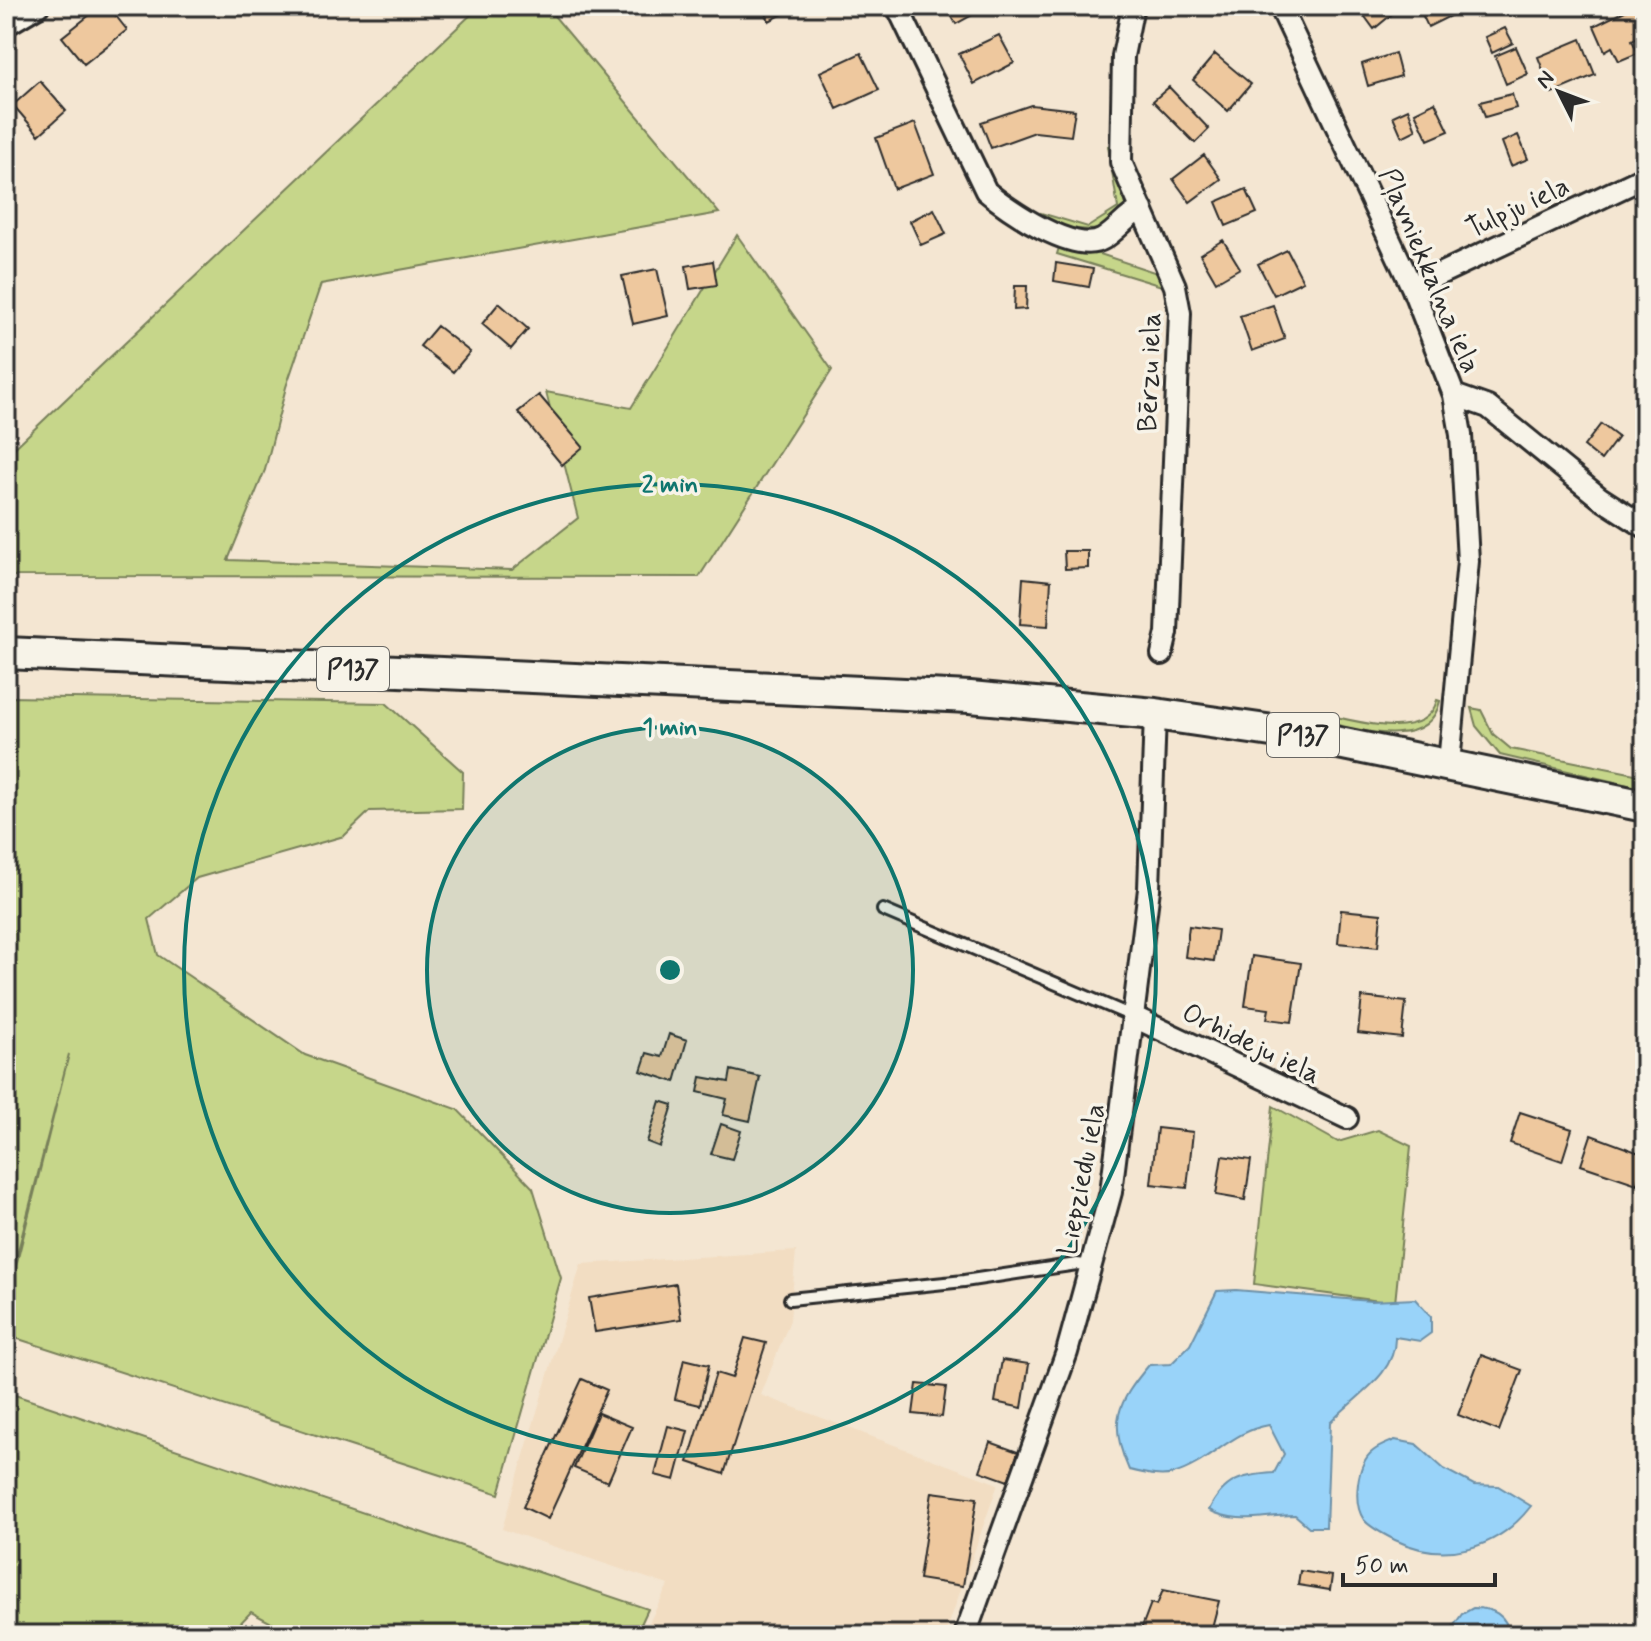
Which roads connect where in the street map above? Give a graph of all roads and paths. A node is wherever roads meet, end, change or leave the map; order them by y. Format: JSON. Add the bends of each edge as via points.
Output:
{"nodes":[{"id":1,"x":38,"y":6,"type":"edge"},
{"id":2,"x":897,"y":6,"type":"edge"},
{"id":3,"x":1133,"y":6,"type":"edge"},
{"id":4,"x":1280,"y":6,"type":"edge"},
{"id":5,"x":6,"y":25,"type":"edge"},
{"id":6,"x":1645,"y":177,"type":"edge"},
{"id":7,"x":1142,"y":209,"type":"junction"},
{"id":8,"x":1412,"y":287,"type":"junction"},
{"id":9,"x":1454,"y":395,"type":"junction"},
{"id":10,"x":1645,"y":527,"type":"edge"},
{"id":11,"x":6,"y":653,"type":"edge"},
{"id":12,"x":1162,"y":654,"type":"dead end"},
{"id":13,"x":1155,"y":714,"type":"junction"},
{"id":14,"x":1449,"y":763,"type":"junction"},
{"id":15,"x":1645,"y":806,"type":"edge"},
{"id":16,"x":883,"y":910,"type":"dead end"},
{"id":17,"x":1132,"y":1016,"type":"junction"},
{"id":18,"x":1347,"y":1118,"type":"dead end"},
{"id":19,"x":1093,"y":1266,"type":"junction"},
{"id":20,"x":790,"y":1299,"type":"dead end"},
{"id":21,"x":965,"y":1635,"type":"edge"}],
"edges":[{"from":1,"to":5,"type":"street"},
{"from":2,"to":7,"type":"street","via":[[986,191],[1012,213],[1041,229],[1087,242],[1101,241]]},
{"from":3,"to":7,"type":"street","name":"Bērzu iela","via":[[1123,56],[1121,162]]},
{"from":4,"to":8,"type":"street","name":"Pļavniekkalna iela"},
{"from":6,"to":8,"type":"street","name":"Tulpju iela"},
{"from":7,"to":12,"type":"street","name":"Bērzu iela","via":[[1175,286],[1180,313]]},
{"from":8,"to":9,"type":"street","name":"Pļavniekkalna iela"},
{"from":9,"to":10,"type":"street","via":[[1488,407],[1600,498]]},
{"from":9,"to":14,"type":"street","name":"Pļavniekkalna iela","via":[[1468,561]]},
{"from":11,"to":13,"type":"main road","number":"P137","via":[[970,697]]},
{"from":13,"to":14,"type":"main road","number":"P137"},
{"from":13,"to":17,"type":"street","name":"Liepziedu iela","via":[[1149,889]]},
{"from":14,"to":15,"type":"main road","number":"P137"},
{"from":16,"to":17,"type":"lane"},
{"from":17,"to":18,"type":"street","name":"Orhideju iela"},
{"from":17,"to":19,"type":"street","name":"Liepziedu iela","via":[[1111,1192]]},
{"from":19,"to":20,"type":"lane"},
{"from":19,"to":21,"type":"street","name":"Liepziedu iela"}]}
